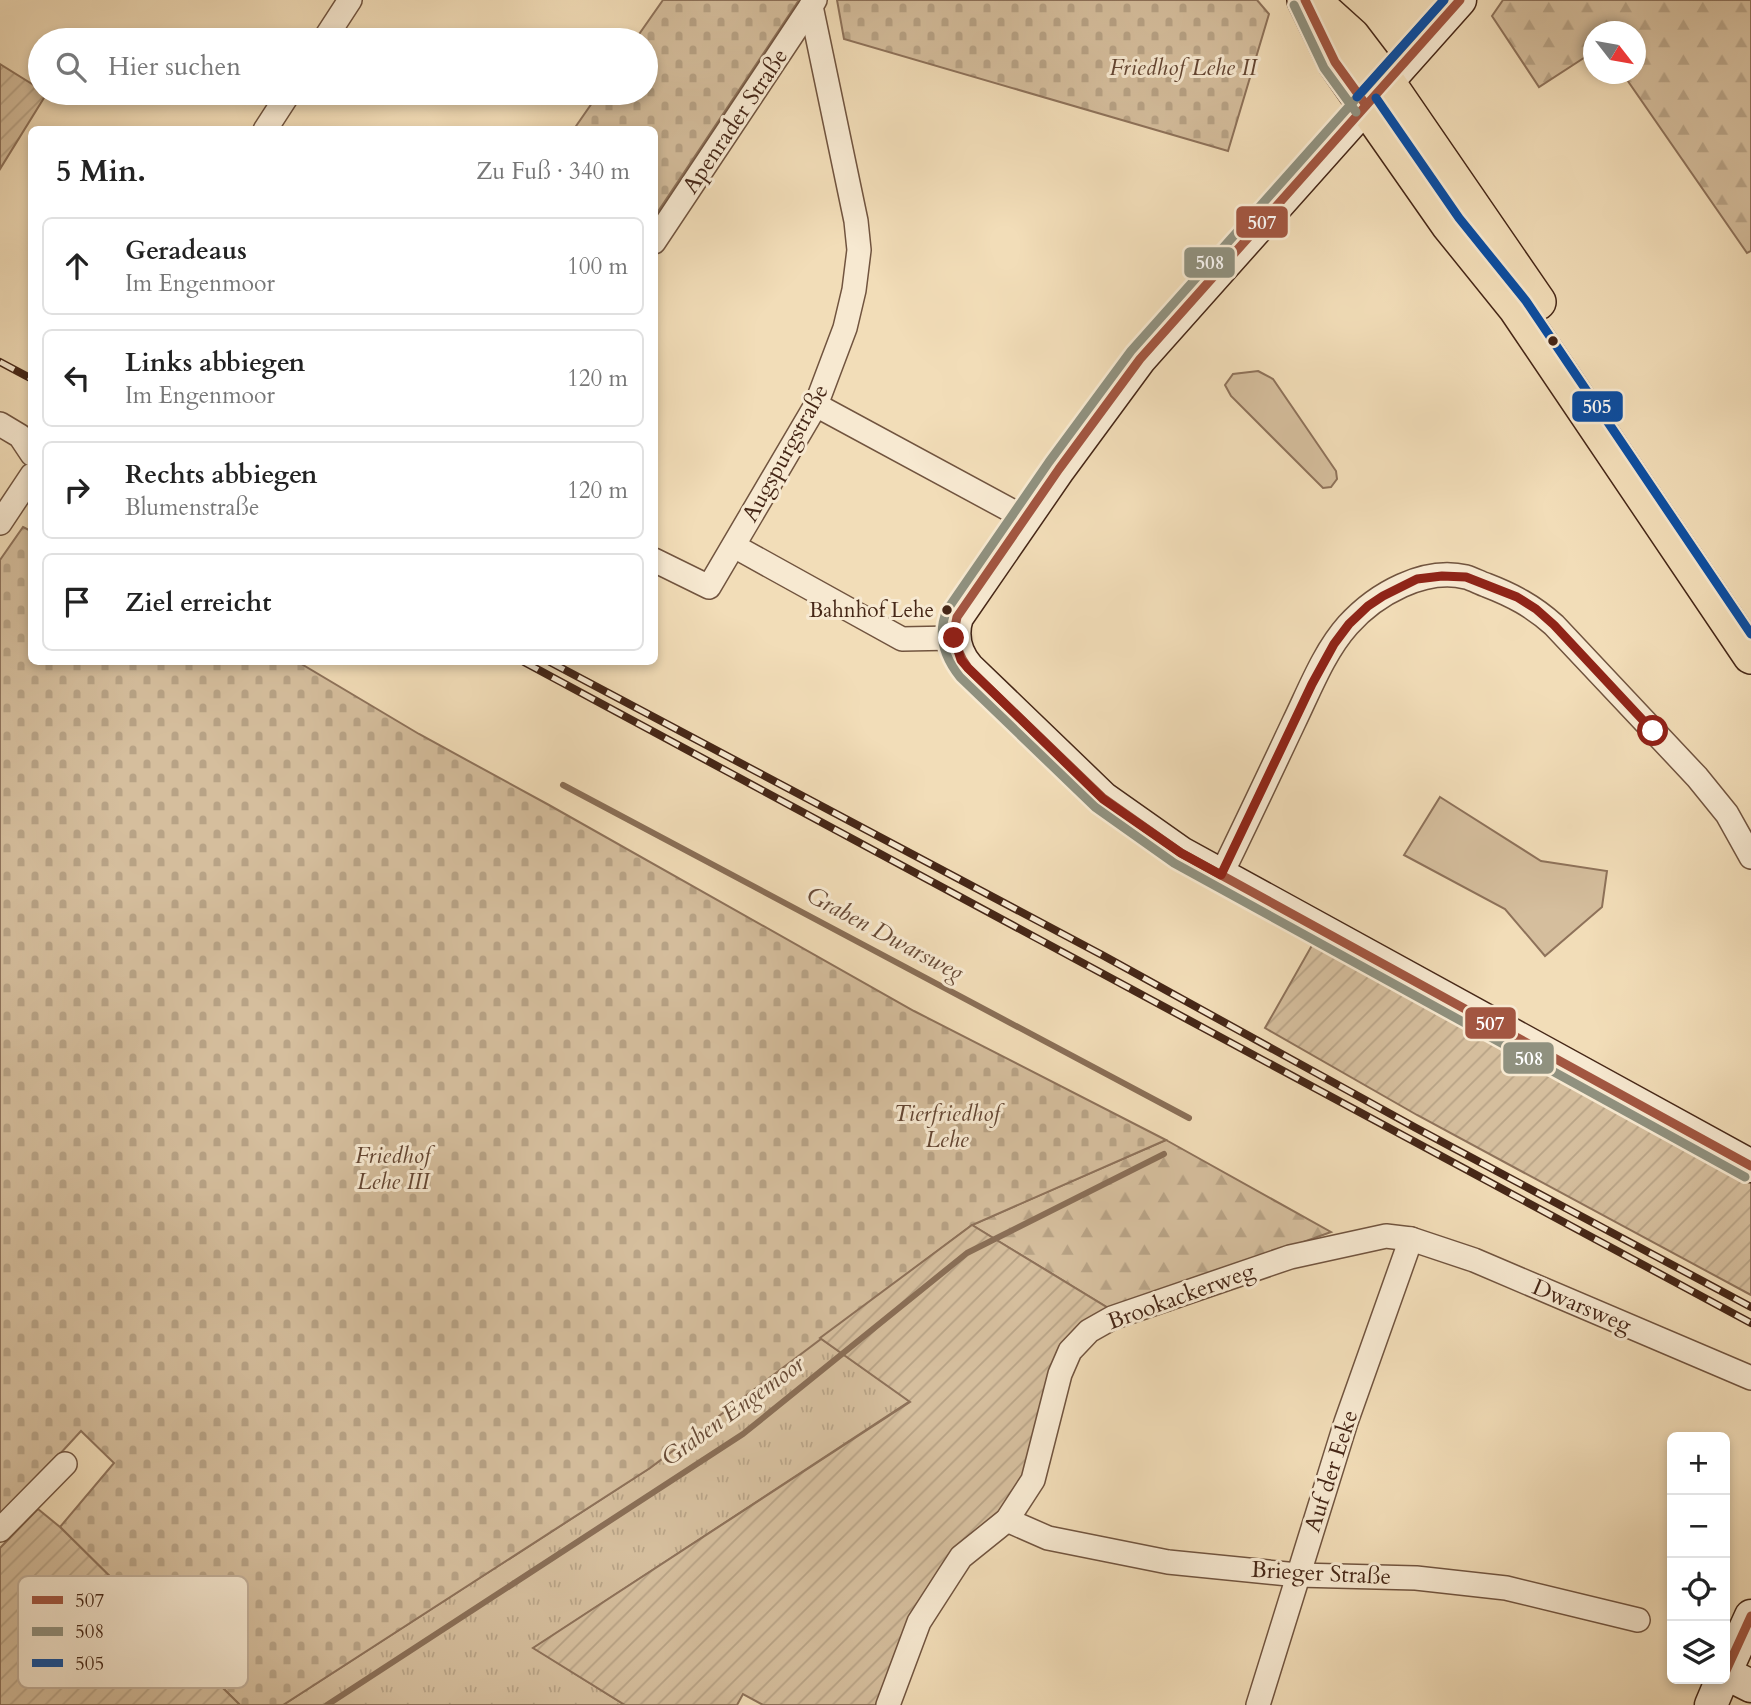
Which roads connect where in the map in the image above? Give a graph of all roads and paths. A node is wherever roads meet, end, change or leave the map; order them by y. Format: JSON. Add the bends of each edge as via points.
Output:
{"nodes":[{"id":1,"x":350,"y":0,"type":"edge"},
{"id":2,"x":1305,"y":0,"type":"edge"},
{"id":3,"x":1312,"y":0,"type":"edge"},
{"id":4,"x":1460,"y":0,"type":"edge"},
{"id":5,"x":813,"y":3,"type":"edge"},
{"id":6,"x":332,"y":28,"type":"edge"},
{"id":7,"x":1377,"y":93,"type":"junction"},
{"id":8,"x":281,"y":105,"type":"edge"},
{"id":9,"x":268,"y":126,"type":"edge"},
{"id":10,"x":658,"y":236,"type":"edge"},
{"id":11,"x":816,"y":405,"type":"junction"},
{"id":12,"x":0,"y":424,"type":"edge"},
{"id":13,"x":28,"y":448,"type":"edge"},
{"id":14,"x":28,"y":481,"type":"edge"},
{"id":15,"x":1026,"y":518,"type":"junction"},
{"id":16,"x":0,"y":523,"type":"edge"},
{"id":17,"x":734,"y":546,"type":"junction"},
{"id":18,"x":658,"y":562,"type":"edge"},
{"id":19,"x":1751,"y":620,"type":"edge"},
{"id":20,"x":954,"y":638,"type":"junction"},
{"id":21,"x":1751,"y":656,"type":"edge"},
{"id":22,"x":1751,"y":857,"type":"edge"},
{"id":23,"x":1221,"y":875,"type":"junction"},
{"id":24,"x":1751,"y":1166,"type":"edge"},
{"id":25,"x":1410,"y":1239,"type":"junction"},
{"id":26,"x":1751,"y":1378,"type":"edge"},
{"id":27,"x":65,"y":1464,"type":"dead end"},
{"id":28,"x":1007,"y":1520,"type":"junction"},
{"id":29,"x":0,"y":1530,"type":"edge"},
{"id":30,"x":1297,"y":1575,"type":"junction"},
{"id":31,"x":1751,"y":1616,"type":"edge"},
{"id":32,"x":1637,"y":1620,"type":"dead end"},
{"id":33,"x":1730,"y":1662,"type":"edge"},
{"id":34,"x":1730,"y":1676,"type":"edge"},
{"id":35,"x":1720,"y":1684,"type":"edge"},
{"id":36,"x":1751,"y":1686,"type":"edge"},
{"id":37,"x":888,"y":1705,"type":"edge"},
{"id":38,"x":1258,"y":1705,"type":"edge"},
{"id":39,"x":1711,"y":1705,"type":"edge"}],
"edges":[{"from":1,"to":6,"type":"street"},
{"from":2,"to":7,"type":"main road","via":[[1335,62]]},
{"from":3,"to":7,"type":"main road","via":[[1352,36]]},
{"from":4,"to":7,"type":"street"},
{"from":5,"to":10,"type":"street","name":"Apenrader Straße"},
{"from":5,"to":11,"type":"street","name":"Augspurgstraße","via":[[859,250],[845,328]]},
{"from":7,"to":15,"type":"street","via":[[1140,359]]},
{"from":7,"to":19,"type":"main road","via":[[1535,297]]},
{"from":7,"to":21,"type":"main road","via":[[1449,225],[1516,308]]},
{"from":8,"to":9,"type":"street"},
{"from":11,"to":15,"type":"street"},
{"from":11,"to":17,"type":"street","name":"Augspurgstraße"},
{"from":12,"to":13,"type":"street","via":[[20,436]]},
{"from":14,"to":16,"type":"street"},
{"from":15,"to":20,"type":"street","via":[[957,617]]},
{"from":17,"to":18,"type":"street","name":"Augspurgstraße","via":[[709,587]]},
{"from":17,"to":20,"type":"street","via":[[902,639]]},
{"from":20,"to":23,"type":"street","via":[[968,668],[1103,799]]},
{"from":22,"to":23,"type":"street","via":[[1727,814],[1697,777],[1554,625],[1517,597],[1466,577],[1442,576],[1417,579],[1383,596],[1349,624],[1334,644]]},
{"from":23,"to":24,"type":"street"},
{"from":25,"to":26,"type":"street","name":"Dwarsweg","via":[[1474,1260]]},
{"from":25,"to":28,"type":"street","name":"Brookackerweg","via":[[1387,1236],[1290,1257],[1112,1318],[1089,1331],[1070,1351],[1060,1374],[1033,1480]]},
{"from":25,"to":30,"type":"street","name":"Auf der Eeke"},
{"from":27,"to":29,"type":"street"},
{"from":28,"to":30,"type":"street","name":"Brieger Straße","via":[[1048,1538],[1168,1562]]},
{"from":28,"to":37,"type":"street","name":"Brookackerweg","via":[[961,1557],[926,1611]]},
{"from":30,"to":32,"type":"street","name":"Brieger Straße","via":[[1416,1578],[1506,1588]]},
{"from":30,"to":38,"type":"street","name":"Auf der Eeke"},
{"from":31,"to":33,"type":"street"},
{"from":34,"to":36,"type":"street"},
{"from":35,"to":39,"type":"street"}]}
